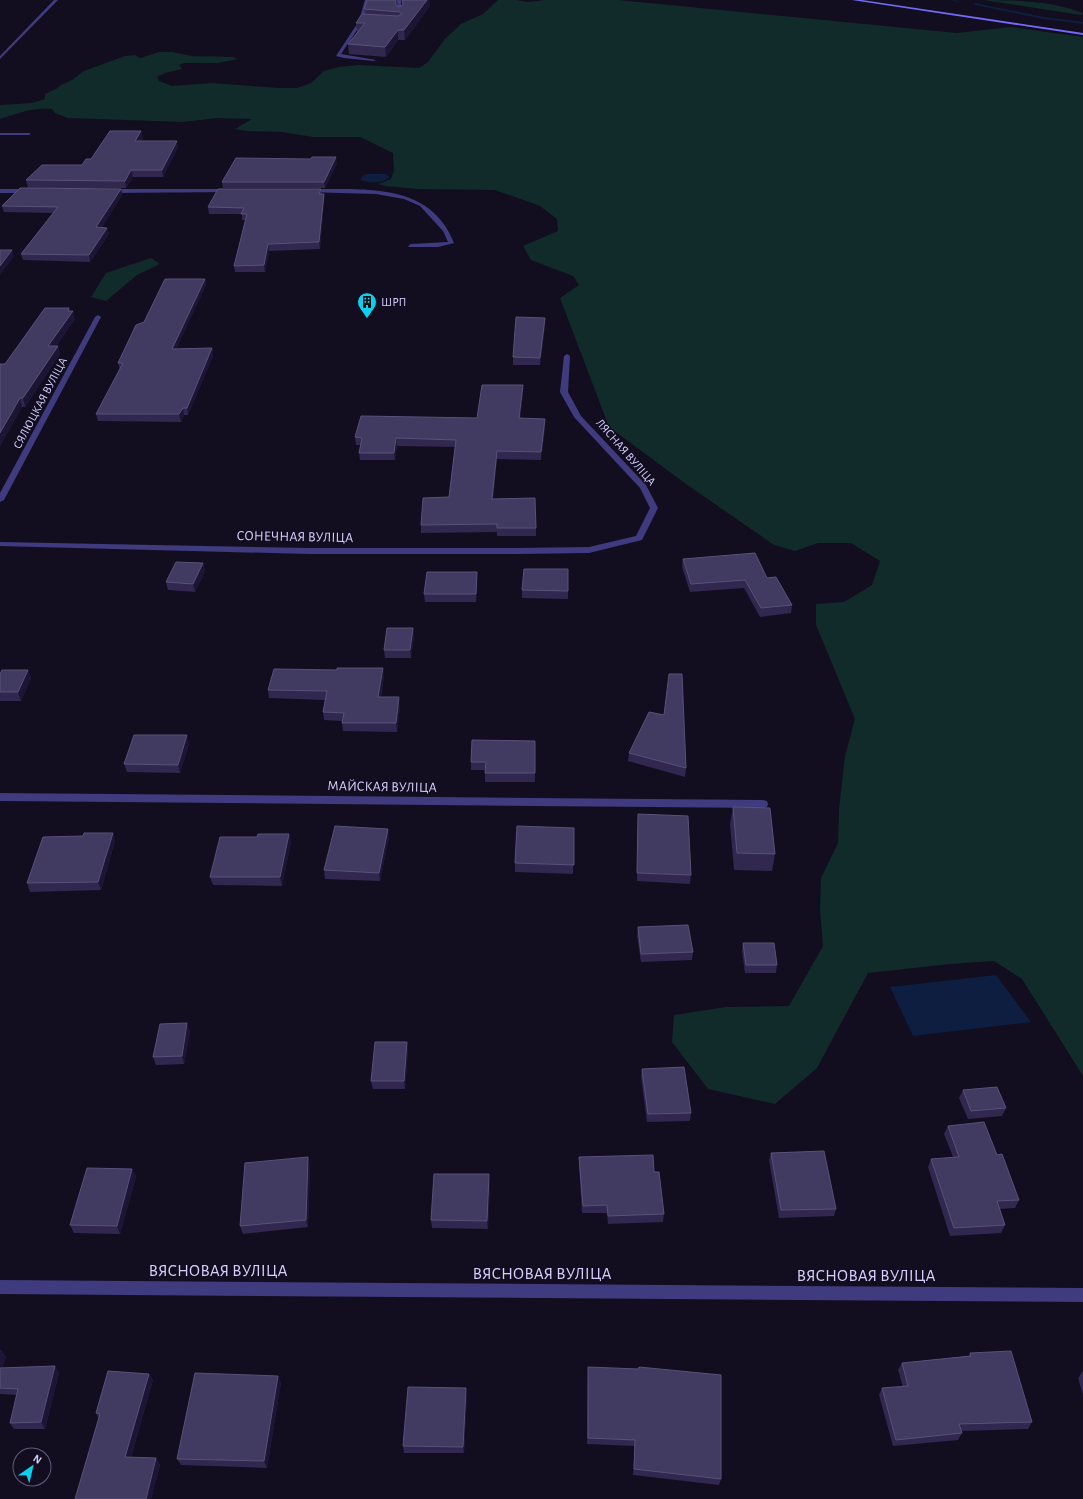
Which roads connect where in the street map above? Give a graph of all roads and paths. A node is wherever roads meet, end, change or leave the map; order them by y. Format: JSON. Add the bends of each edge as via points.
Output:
{"nodes":[{"id":1,"x":56,"y":0,"type":"edge"},
{"id":2,"x":367,"y":0,"type":"edge"},
{"id":3,"x":399,"y":0,"type":"edge"},
{"id":4,"x":854,"y":0,"type":"edge"},
{"id":5,"x":400,"y":14,"type":"edge"},
{"id":6,"x":361,"y":21,"type":"junction"},
{"id":7,"x":369,"y":21,"type":"edge"},
{"id":8,"x":1083,"y":34,"type":"edge"},
{"id":9,"x":0,"y":58,"type":"edge"},
{"id":10,"x":374,"y":60,"type":"edge"},
{"id":11,"x":0,"y":134,"type":"edge"},
{"id":12,"x":29,"y":134,"type":"dead end"},
{"id":13,"x":0,"y":191,"type":"edge"},
{"id":14,"x":39,"y":191,"type":"edge"},
{"id":15,"x":102,"y":191,"type":"edge"},
{"id":16,"x":235,"y":191,"type":"edge"},
{"id":17,"x":298,"y":192,"type":"edge"},
{"id":18,"x":411,"y":246,"type":"dead end"},
{"id":19,"x":98,"y":317,"type":"dead end"},
{"id":20,"x":567,"y":356,"type":"dead end"},
{"id":21,"x":0,"y":500,"type":"edge"},
{"id":22,"x":0,"y":544,"type":"edge"},
{"id":23,"x":589,"y":550,"type":"joint"},
{"id":24,"x":0,"y":797,"type":"edge"},
{"id":25,"x":763,"y":804,"type":"dead end"},
{"id":26,"x":0,"y":1287,"type":"edge"},
{"id":27,"x":1083,"y":1295,"type":"edge"}],
"edges":[{"from":1,"to":9,"type":"street"},
{"from":2,"to":6,"type":"street"},
{"from":3,"to":5,"type":"street"},
{"from":4,"to":8,"type":"street"},
{"from":6,"to":7,"type":"street"},
{"from":6,"to":10,"type":"street","via":[[338,55]]},
{"from":11,"to":12,"type":"street"},
{"from":13,"to":14,"type":"street"},
{"from":15,"to":16,"type":"street"},
{"from":17,"to":18,"type":"street","via":[[376,192],[406,198],[422,205],[446,230],[451,243]]},
{"from":19,"to":21,"type":"street","name":"СЯЛЮЦКАЯ ВУЛІЦА"},
{"from":20,"to":23,"type":"street","name":"ЛЯСНАЯ ВУЛІЦА","via":[[564,392],[578,417],[643,487],[654,508],[640,538]]},
{"from":22,"to":23,"type":"street","name":"СОНЕЧНАЯ ВУЛІЦА","via":[[309,551]]},
{"from":24,"to":25,"type":"street","name":"МАЙСКАЯ ВУЛІЦА"},
{"from":26,"to":27,"type":"street","name":"ВЯСНОВАЯ ВУЛІЦА"}]}
